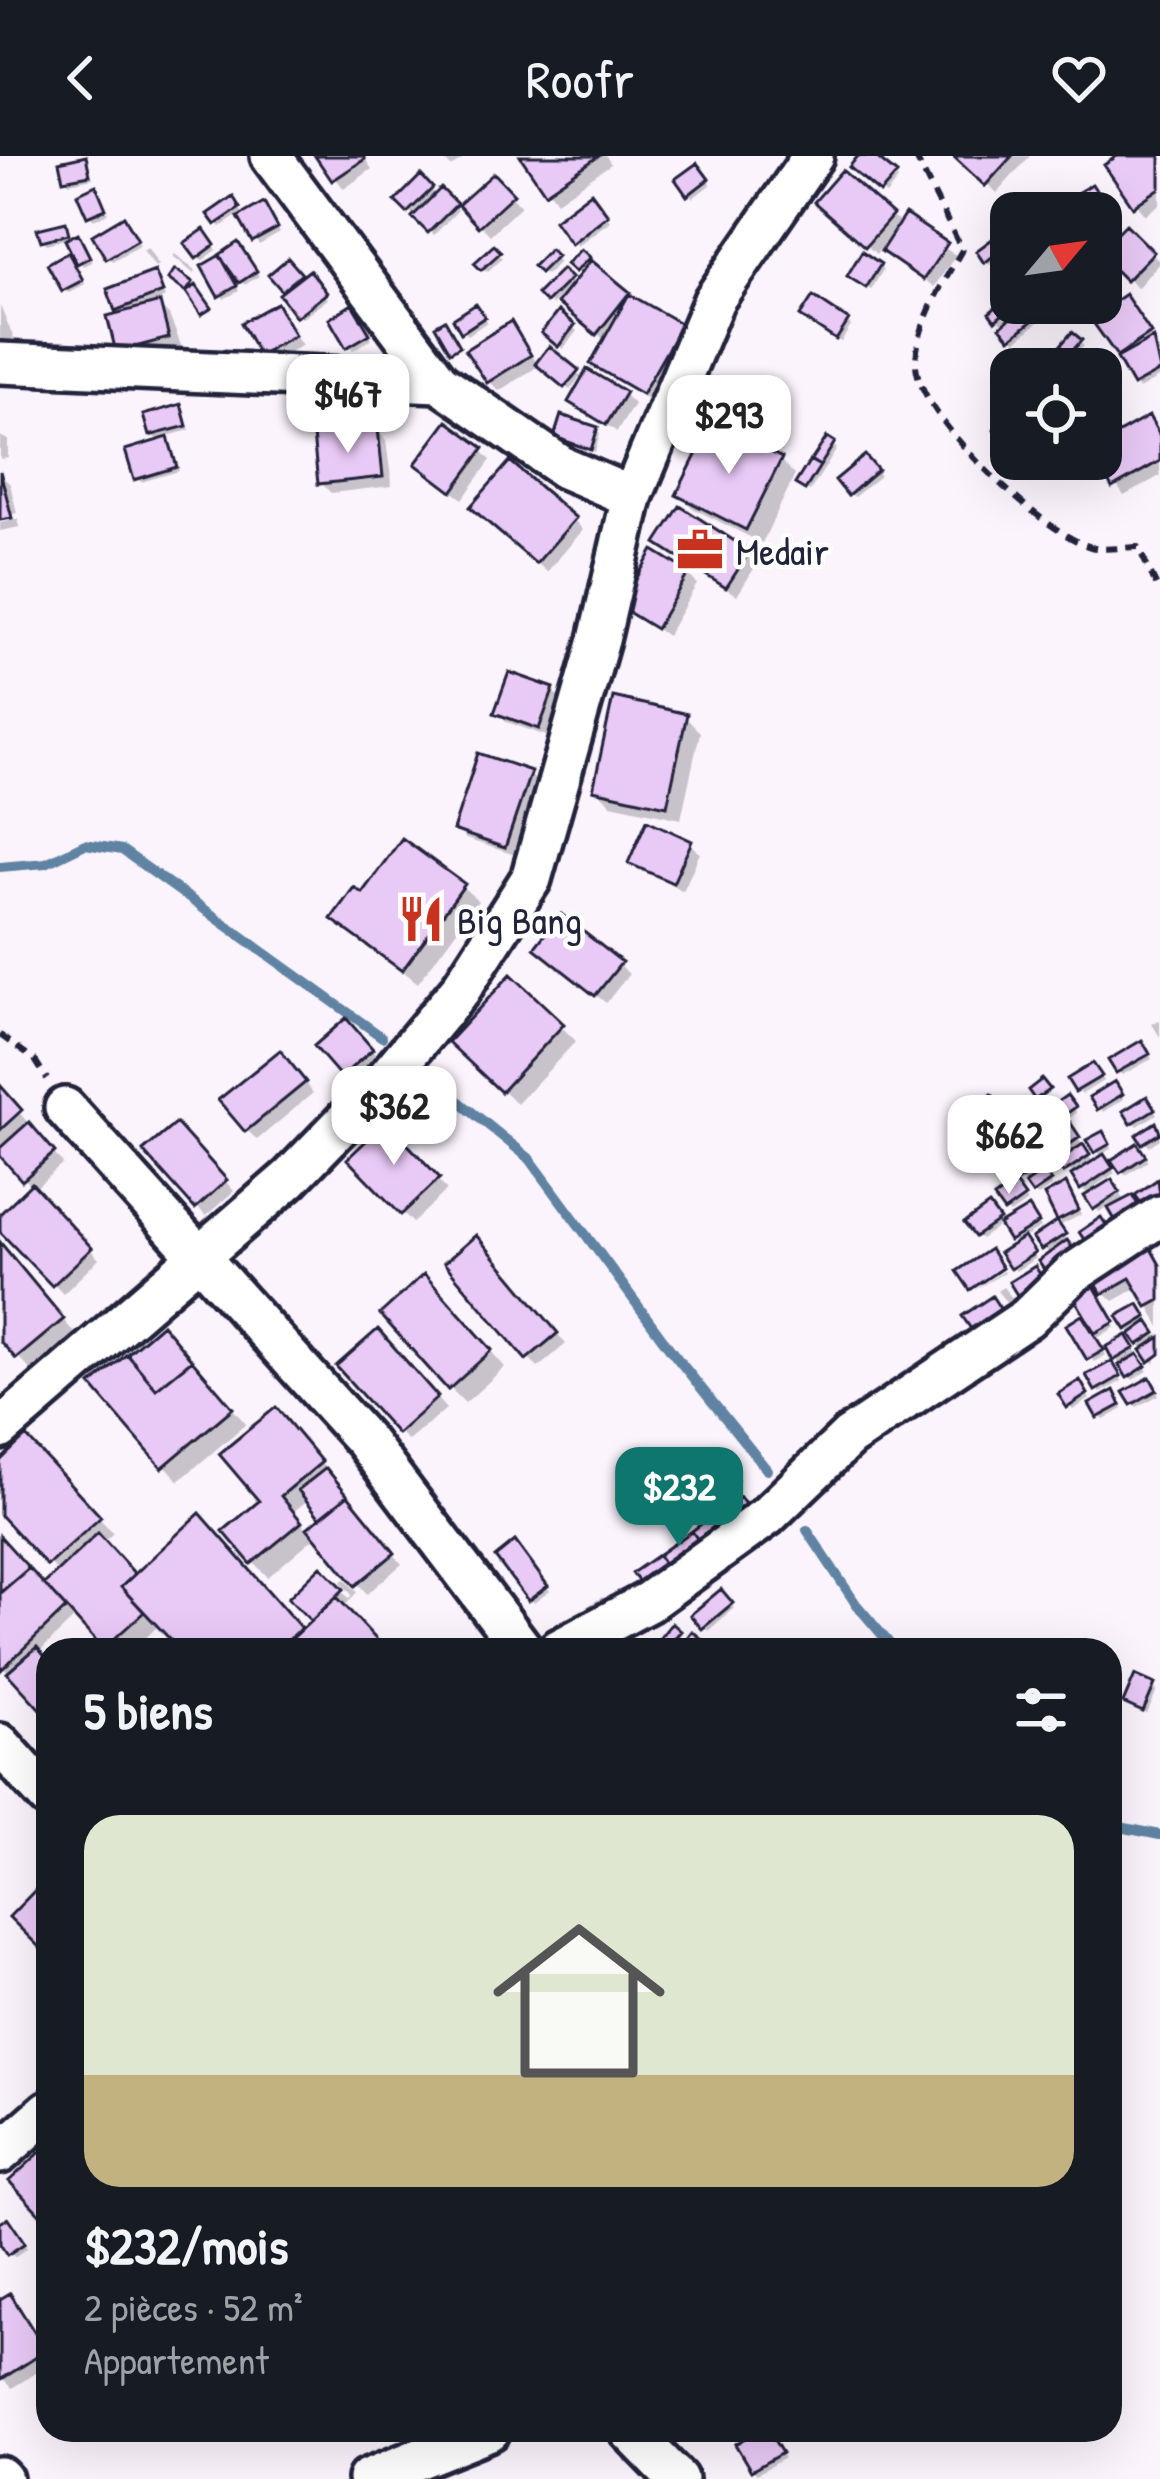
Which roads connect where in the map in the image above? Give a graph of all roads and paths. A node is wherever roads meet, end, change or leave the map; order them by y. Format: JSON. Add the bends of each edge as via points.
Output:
{"nodes":[{"id":1,"x":271,"y":156,"type":"edge"},
{"id":2,"x":813,"y":156,"type":"edge"},
{"id":3,"x":915,"y":156,"type":"edge"},
{"id":4,"x":0,"y":363,"type":"edge"},
{"id":5,"x":439,"y":382,"type":"junction"},
{"id":6,"x":632,"y":496,"type":"junction"},
{"id":7,"x":1160,"y":593,"type":"edge"},
{"id":8,"x":0,"y":1035,"type":"edge"},
{"id":9,"x":65,"y":1108,"type":"joint"},
{"id":10,"x":1160,"y":1216,"type":"edge"},
{"id":11,"x":195,"y":1258,"type":"junction"},
{"id":12,"x":0,"y":1429,"type":"edge"},
{"id":13,"x":514,"y":1638,"type":"edge"},
{"id":14,"x":581,"y":1638,"type":"edge"},
{"id":15,"x":0,"y":1744,"type":"edge"},
{"id":16,"x":36,"y":1784,"type":"edge"},
{"id":17,"x":36,"y":2122,"type":"edge"},
{"id":18,"x":0,"y":2153,"type":"edge"},
{"id":19,"x":460,"y":2442,"type":"edge"},
{"id":20,"x":641,"y":2442,"type":"edge"},
{"id":21,"x":368,"y":2479,"type":"edge"},
{"id":22,"x":677,"y":2479,"type":"edge"}],
"edges":[{"from":1,"to":5,"type":"street"},
{"from":2,"to":6,"type":"street","via":[[714,300]]},
{"from":3,"to":7,"type":"path","via":[[962,250],[933,301],[915,364],[928,400],[1000,489],[1091,547],[1138,547]]},
{"from":4,"to":5,"type":"street"},
{"from":5,"to":6,"type":"street","via":[[564,468]]},
{"from":6,"to":11,"type":"street","via":[[530,879],[460,990],[385,1080],[290,1178]]},
{"from":8,"to":9,"type":"path","via":[[35,1060]]},
{"from":9,"to":11,"type":"street"},
{"from":10,"to":14,"type":"street","via":[[1072,1274],[1027,1318],[849,1437],[767,1516],[648,1602]]},
{"from":11,"to":12,"type":"street"},
{"from":11,"to":13,"type":"street","via":[[365,1441]]},
{"from":15,"to":16,"type":"street"},
{"from":17,"to":18,"type":"street"},
{"from":19,"to":21,"type":"street"},
{"from":20,"to":22,"type":"street"}]}
